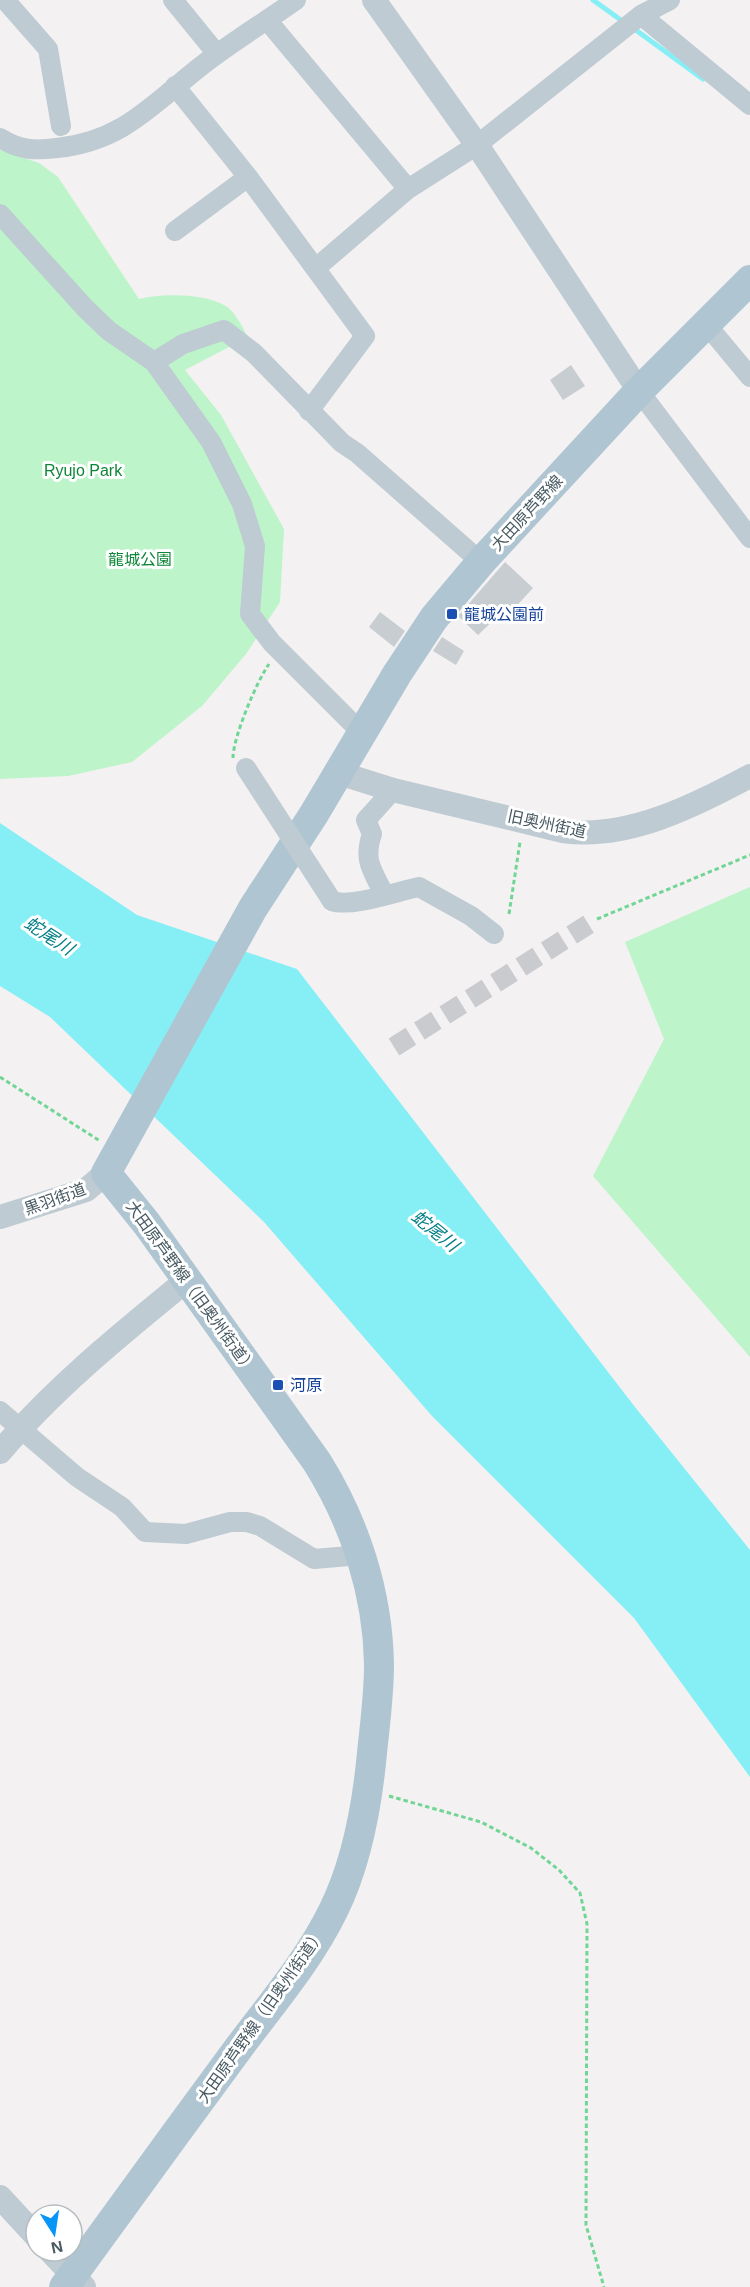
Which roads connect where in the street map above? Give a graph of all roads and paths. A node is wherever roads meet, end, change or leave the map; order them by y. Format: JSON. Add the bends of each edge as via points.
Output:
{"nodes":[{"id":1,"x":5,"y":0,"type":"edge"},
{"id":2,"x":173,"y":0,"type":"edge"},
{"id":3,"x":296,"y":0,"type":"edge"},
{"id":4,"x":374,"y":0,"type":"edge"},
{"id":5,"x":670,"y":0,"type":"edge"},
{"id":6,"x":641,"y":15,"type":"junction"},
{"id":7,"x":267,"y":20,"type":"junction"},
{"id":8,"x":217,"y":54,"type":"junction"},
{"id":9,"x":176,"y":86,"type":"junction"},
{"id":10,"x":750,"y":105,"type":"edge"},
{"id":11,"x":61,"y":126,"type":"dead end"},
{"id":12,"x":0,"y":138,"type":"edge"},
{"id":13,"x":477,"y":145,"type":"junction"},
{"id":14,"x":248,"y":177,"type":"junction"},
{"id":15,"x":408,"y":189,"type":"junction"},
{"id":16,"x":0,"y":214,"type":"edge"},
{"id":17,"x":176,"y":231,"type":"dead end"},
{"id":18,"x":316,"y":268,"type":"junction"},
{"id":19,"x":750,"y":280,"type":"edge"},
{"id":20,"x":707,"y":325,"type":"junction"},
{"id":21,"x":154,"y":362,"type":"junction"},
{"id":22,"x":750,"y":376,"type":"edge"},
{"id":23,"x":639,"y":391,"type":"junction"},
{"id":24,"x":309,"y":411,"type":"junction"},
{"id":25,"x":750,"y":538,"type":"edge"},
{"id":26,"x":481,"y":562,"type":"junction"},
{"id":27,"x":272,"y":644,"type":"junction"},
{"id":28,"x":361,"y":732,"type":"junction"},
{"id":29,"x":246,"y":768,"type":"joint"},
{"id":30,"x":339,"y":773,"type":"junction"},
{"id":31,"x":750,"y":776,"type":"edge"},
{"id":32,"x":393,"y":790,"type":"junction"},
{"id":33,"x":524,"y":820,"type":"junction"},
{"id":34,"x":750,"y":855,"type":"edge"},
{"id":35,"x":384,"y":894,"type":"junction"},
{"id":36,"x":509,"y":915,"type":"dead end"},
{"id":37,"x":597,"y":919,"type":"tunnel mouth"},
{"id":38,"x":494,"y":934,"type":"dead end"},
{"id":39,"x":0,"y":1077,"type":"edge"},
{"id":40,"x":116,"y":1157,"type":"junction"},
{"id":41,"x":0,"y":1217,"type":"edge"},
{"id":42,"x":187,"y":1281,"type":"junction"},
{"id":43,"x":0,"y":1411,"type":"edge"},
{"id":44,"x":21,"y":1428,"type":"junction"},
{"id":45,"x":0,"y":1452,"type":"edge"},
{"id":46,"x":361,"y":1555,"type":"junction"},
{"id":47,"x":368,"y":1791,"type":"junction"},
{"id":48,"x":0,"y":2197,"type":"edge"},
{"id":49,"x":24,"y":2223,"type":"edge"},
{"id":50,"x":59,"y":2263,"type":"edge"},
{"id":51,"x":73,"y":2283,"type":"edge"},
{"id":52,"x":604,"y":2287,"type":"edge"}],
"edges":[{"from":1,"to":11,"type":"street","via":[[48,49]]},
{"from":2,"to":8,"type":"street"},
{"from":3,"to":7,"type":"street"},
{"from":4,"to":13,"type":"street"},
{"from":5,"to":6,"type":"street"},
{"from":6,"to":10,"type":"street"},
{"from":6,"to":13,"type":"street"},
{"from":7,"to":8,"type":"street"},
{"from":7,"to":15,"type":"street"},
{"from":8,"to":9,"type":"street"},
{"from":9,"to":12,"type":"street","via":[[135,121],[102,140],[34,151],[14,147]]},
{"from":9,"to":14,"type":"street"},
{"from":13,"to":15,"type":"street"},
{"from":13,"to":23,"type":"street"},
{"from":14,"to":17,"type":"street"},
{"from":14,"to":18,"type":"street"},
{"from":15,"to":18,"type":"street"},
{"from":16,"to":21,"type":"street","via":[[85,308]]},
{"from":18,"to":24,"type":"street","via":[[365,336]]},
{"from":19,"to":20,"type":"main road","name":"大田原芦野線"},
{"from":20,"to":22,"type":"street"},
{"from":20,"to":23,"type":"main road","name":"大田原芦野線"},
{"from":21,"to":24,"type":"street","via":[[183,344],[224,330],[254,353]]},
{"from":21,"to":27,"type":"street","via":[[211,442],[243,504],[255,546],[250,614]]},
{"from":23,"to":25,"type":"street"},
{"from":23,"to":26,"type":"main road","name":"大田原芦野線"},
{"from":24,"to":26,"type":"street"},
{"from":26,"to":28,"type":"main road","name":"大田原芦野線","via":[[434,618]]},
{"from":27,"to":28,"type":"street"},
{"from":27,"to":29,"type":"path","via":[[272,660],[258,680],[233,753],[235,771]]},
{"from":28,"to":30,"type":"main road","name":"大田原芦野線"},
{"from":29,"to":35,"type":"street","bridge":true,"via":[[332,901],[344,903]]},
{"from":30,"to":32,"type":"street","name":"旧奥州街道"},
{"from":30,"to":40,"type":"main road","via":[[253,908]]},
{"from":31,"to":33,"type":"street","name":"旧奥州街道","via":[[672,812],[615,832],[588,835]]},
{"from":32,"to":33,"type":"street","name":"旧奥州街道"},
{"from":32,"to":35,"type":"street","via":[[366,819],[372,834],[366,851]]},
{"from":33,"to":36,"type":"path"},
{"from":34,"to":37,"type":"path"},
{"from":35,"to":38,"type":"street","via":[[419,887],[463,911]]},
{"from":39,"to":40,"type":"path"},
{"from":40,"to":41,"type":"street","name":"黒羽街道","via":[[86,1191]]},
{"from":40,"to":42,"type":"main road","name":"大田原芦野線（旧奥州街道）"},
{"from":42,"to":44,"type":"street","via":[[101,1350]]},
{"from":42,"to":46,"type":"main road","name":"大田原芦野線（旧奥州街道）","via":[[317,1462],[340,1499]]},
{"from":43,"to":44,"type":"street"},
{"from":44,"to":45,"type":"street"},
{"from":44,"to":46,"type":"street","via":[[77,1477],[122,1507],[145,1532],[186,1534],[230,1522],[247,1522],[314,1559]]},
{"from":46,"to":47,"type":"main road","name":"大田原芦野線（旧奥州街道）","via":[[378,1628],[379,1666]]},
{"from":47,"to":51,"type":"main road","name":"大田原芦野線（旧奥州街道）","via":[[346,1883],[317,1940]]},
{"from":47,"to":52,"type":"path","via":[[481,1822],[531,1848],[580,1893],[587,1924],[586,2225]]},
{"from":48,"to":49,"type":"street"},
{"from":50,"to":51,"type":"street"}]}
